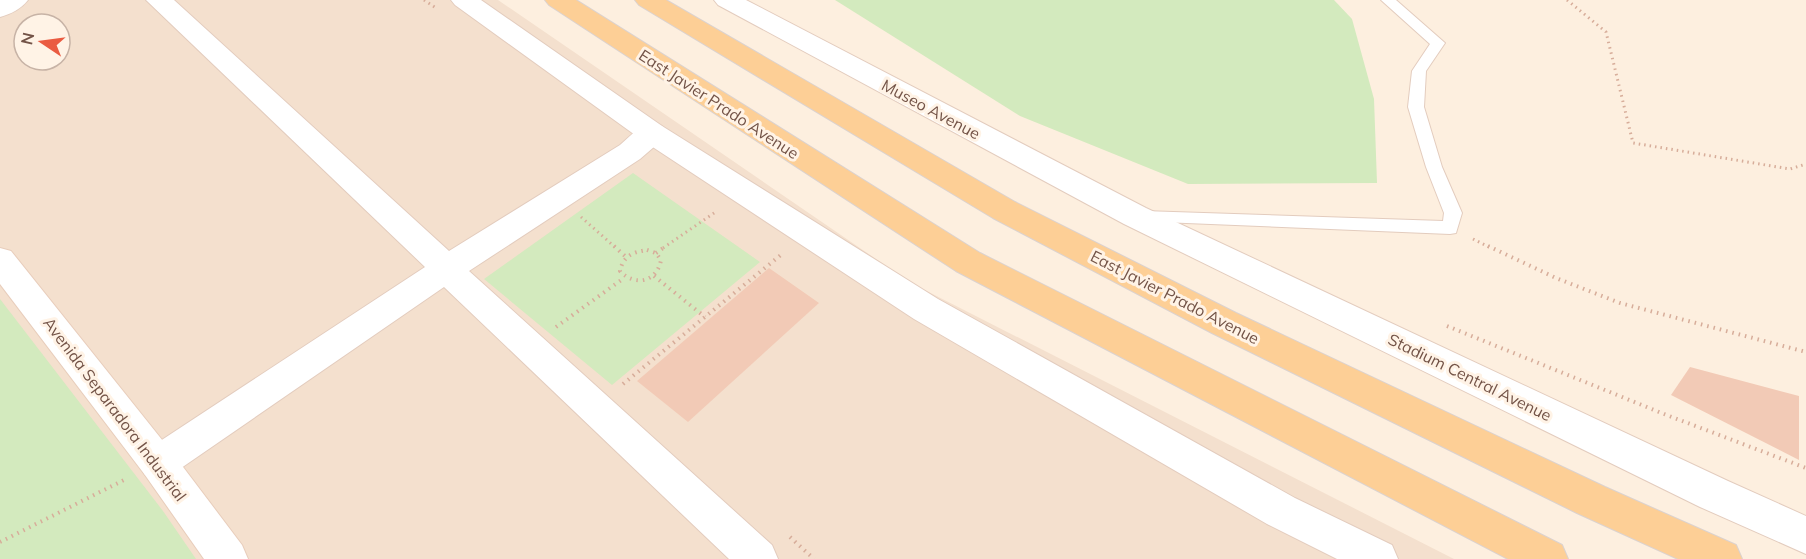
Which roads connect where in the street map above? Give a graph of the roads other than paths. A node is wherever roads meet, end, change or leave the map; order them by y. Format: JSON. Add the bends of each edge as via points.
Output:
{"nodes":[{"id":1,"x":15,"y":0,"type":"edge"},
{"id":2,"x":159,"y":0,"type":"edge"},
{"id":3,"x":464,"y":0,"type":"edge"},
{"id":4,"x":558,"y":0,"type":"edge"},
{"id":5,"x":648,"y":0,"type":"edge"},
{"id":6,"x":1388,"y":0,"type":"edge"},
{"id":7,"x":730,"y":1,"type":"edge"},
{"id":8,"x":0,"y":9,"type":"edge"},
{"id":9,"x":652,"y":133,"type":"junction"},
{"id":10,"x":1135,"y":216,"type":"junction"},
{"id":11,"x":0,"y":260,"type":"edge"},
{"id":12,"x":446,"y":270,"type":"junction"},
{"id":13,"x":158,"y":463,"type":"junction"},
{"id":14,"x":1806,"y":535,"type":"edge"},
{"id":15,"x":228,"y":559,"type":"edge"},
{"id":16,"x":758,"y":559,"type":"edge"},
{"id":17,"x":1378,"y":559,"type":"edge"},
{"id":18,"x":1548,"y":559,"type":"edge"},
{"id":19,"x":1722,"y":559,"type":"edge"}],
"edges":[{"from":1,"to":8,"type":"street"},
{"from":2,"to":12,"type":"street"},
{"from":3,"to":9,"type":"street"},
{"from":4,"to":18,"type":"main road","name":"East Javier Prado Avenue","via":[[968,262]]},
{"from":5,"to":19,"type":"main road","name":"East Javier Prado Avenue","via":[[1004,210],[1224,323]]},
{"from":6,"to":10,"type":"lane","via":[[1438,43],[1419,71],[1416,107],[1453,213],[1450,228]]},
{"from":7,"to":10,"type":"street","name":"Museo Avenue"},
{"from":9,"to":12,"type":"street","via":[[630,152]]},
{"from":9,"to":17,"type":"street","via":[[926,309],[1281,511]]},
{"from":10,"to":14,"type":"street","name":"Stadium Central Avenue"},
{"from":11,"to":13,"type":"street","name":"Avenida Separadora Industrial"},
{"from":12,"to":13,"type":"street"},
{"from":12,"to":16,"type":"street"},
{"from":13,"to":15,"type":"street","name":"Avenida Separadora Industrial"}]}
